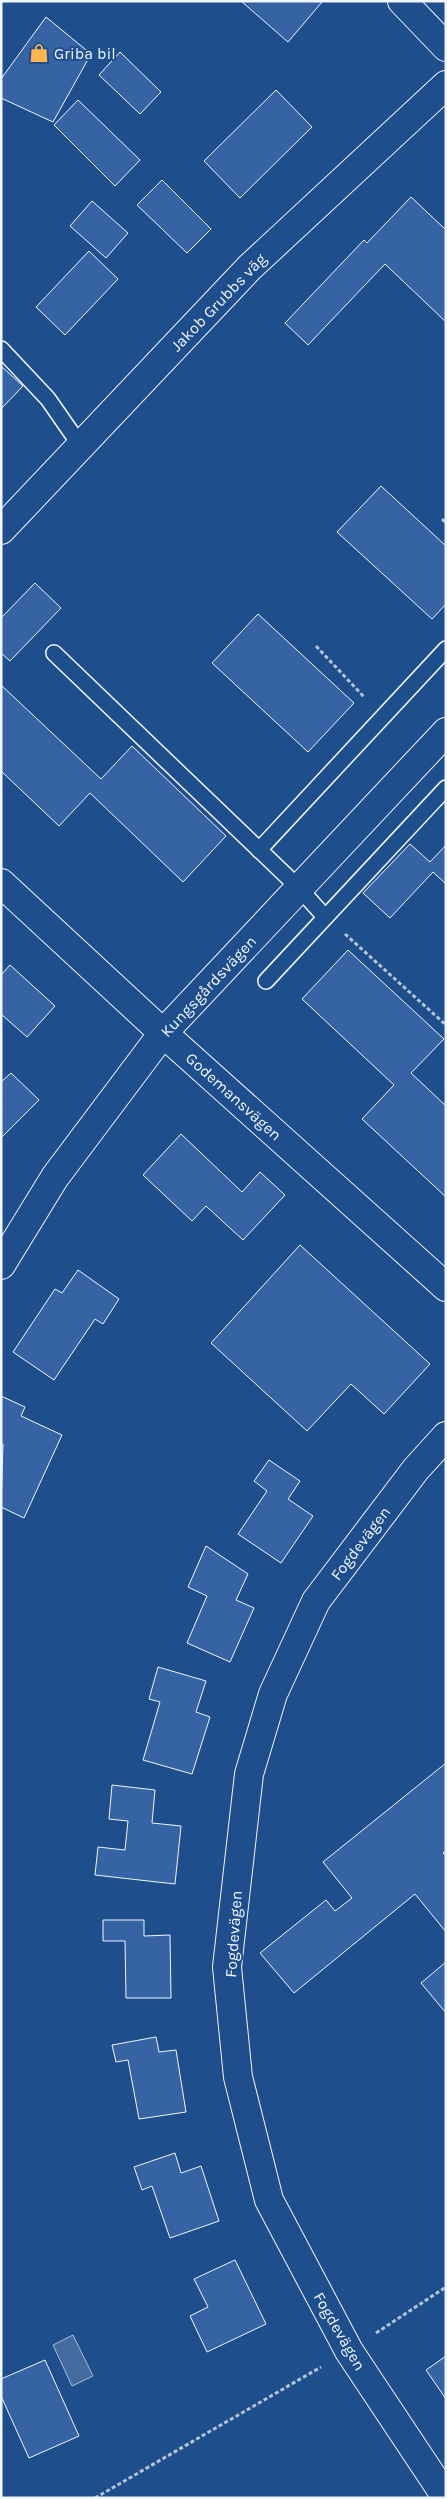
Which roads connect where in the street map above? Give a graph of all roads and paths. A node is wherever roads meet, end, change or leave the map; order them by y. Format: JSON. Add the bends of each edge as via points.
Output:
{"nodes":[{"id":1,"x":402,"y":1,"type":"edge"},
{"id":2,"x":446,"y":47,"type":"edge"},
{"id":3,"x":446,"y":85,"type":"edge"},
{"id":4,"x":1,"y":349,"type":"edge"},
{"id":5,"x":80,"y":445,"type":"junction"},
{"id":6,"x":442,"y":519,"type":"dead end"},
{"id":7,"x":446,"y":523,"type":"edge"},
{"id":8,"x":1,"y":530,"type":"edge"},
{"id":9,"x":316,"y":646,"type":"dead end"},
{"id":10,"x":446,"y":649,"type":"edge"},
{"id":11,"x":54,"y":653,"type":"dead end"},
{"id":12,"x":382,"y":717,"type":"junction"},
{"id":13,"x":446,"y":732,"type":"edge"},
{"id":14,"x":446,"y":788,"type":"edge"},
{"id":15,"x":259,"y":850,"type":"junction"},
{"id":16,"x":1,"y":883,"type":"edge"},
{"id":17,"x":299,"y":888,"type":"junction"},
{"id":18,"x":325,"y":917,"type":"junction"},
{"id":19,"x":266,"y":981,"type":"dead end"},
{"id":20,"x":446,"y":1025,"type":"edge"},
{"id":21,"x":164,"y":1033,"type":"junction"},
{"id":22,"x":1,"y":1265,"type":"edge"},
{"id":23,"x":446,"y":1287,"type":"edge"},
{"id":24,"x":446,"y":1436,"type":"edge"},
{"id":25,"x":446,"y":2287,"type":"edge"},
{"id":26,"x":349,"y":2351,"type":"junction"},
{"id":27,"x":446,"y":2497,"type":"edge"},
{"id":28,"x":94,"y":2498,"type":"edge"}],
"edges":[{"from":1,"to":2,"type":"street"},
{"from":3,"to":5,"type":"street","name":"Jakob Grubbs väg","via":[[250,268]]},
{"from":4,"to":5,"type":"lane","via":[[48,400]]},
{"from":5,"to":8,"type":"street","name":"Jakob Grubbs väg"},
{"from":6,"to":7,"type":"path"},
{"from":9,"to":12,"type":"path"},
{"from":10,"to":12,"type":"lane"},
{"from":11,"to":15,"type":"lane"},
{"from":12,"to":15,"type":"lane"},
{"from":13,"to":17,"type":"street","name":"Kungsgårdsvägen"},
{"from":14,"to":18,"type":"lane"},
{"from":15,"to":17,"type":"lane"},
{"from":16,"to":21,"type":"street","name":"Godemansvägen"},
{"from":17,"to":18,"type":"lane"},
{"from":17,"to":21,"type":"street","name":"Kungsgårdsvägen"},
{"from":18,"to":19,"type":"lane"},
{"from":18,"to":20,"type":"path"},
{"from":21,"to":22,"type":"street","name":"Kungsgårdsvägen","via":[[55,1177]]},
{"from":21,"to":23,"type":"street","name":"Godemansvägen"},
{"from":24,"to":26,"type":"street","name":"Fogdevägen","via":[[416,1469],[316,1601],[273,1694],[249,1774],[227,1967],[238,2077],[268,2200]]},
{"from":25,"to":26,"type":"path"},
{"from":26,"to":27,"type":"street","name":"Fogdevägen"},
{"from":26,"to":28,"type":"path"}]}
